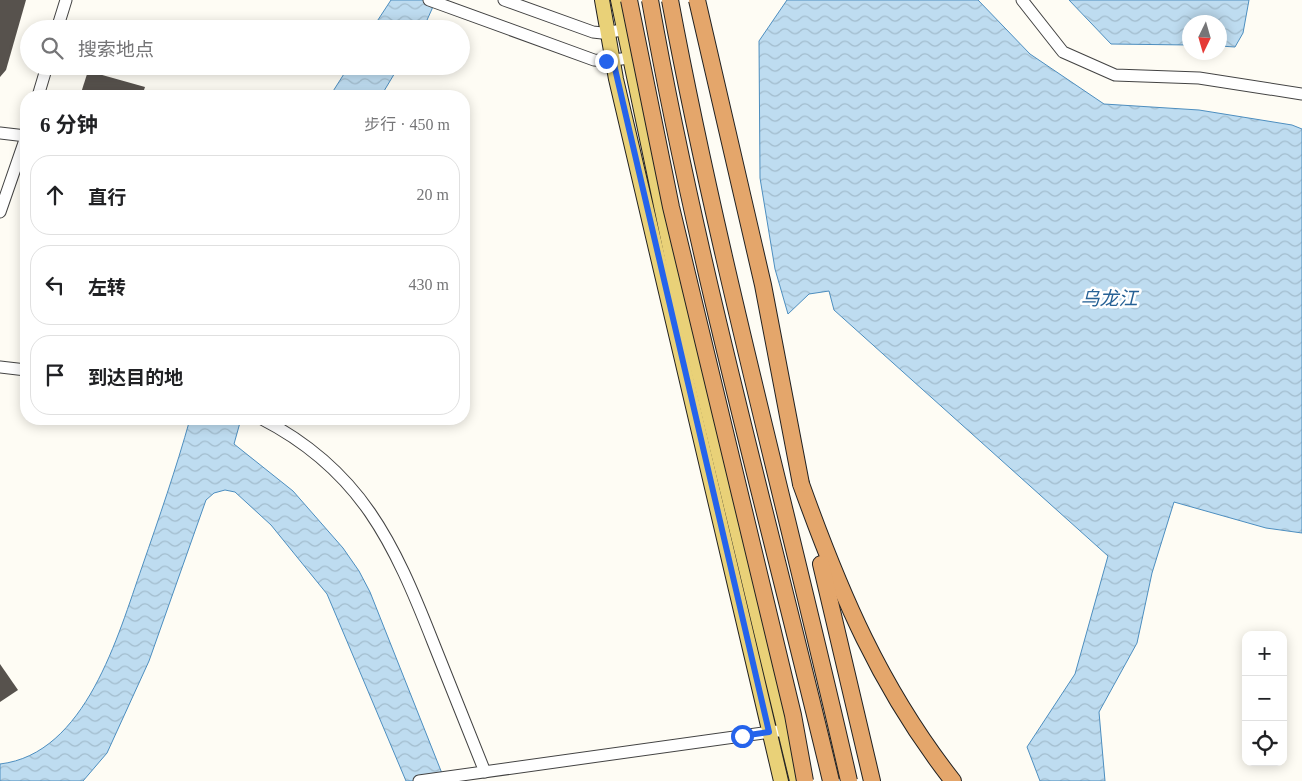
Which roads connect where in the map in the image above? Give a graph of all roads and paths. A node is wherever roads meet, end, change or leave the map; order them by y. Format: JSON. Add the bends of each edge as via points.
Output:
{"nodes":[{"id":1,"x":66,"y":0,"type":"edge"},
{"id":2,"x":504,"y":0,"type":"edge"},
{"id":3,"x":602,"y":0,"type":"edge"},
{"id":4,"x":618,"y":0,"type":"edge"},
{"id":5,"x":629,"y":0,"type":"edge"},
{"id":6,"x":650,"y":0,"type":"edge"},
{"id":7,"x":670,"y":0,"type":"edge"},
{"id":8,"x":697,"y":0,"type":"edge"},
{"id":9,"x":1022,"y":0,"type":"edge"},
{"id":10,"x":434,"y":2,"type":"edge"},
{"id":11,"x":60,"y":20,"type":"edge"},
{"id":12,"x":623,"y":30,"type":"junction"},
{"id":13,"x":608,"y":32,"type":"junction"},
{"id":14,"x":629,"y":58,"type":"junction"},
{"id":15,"x":613,"y":60,"type":"junction"},
{"id":16,"x":44,"y":75,"type":"edge"},
{"id":17,"x":40,"y":90,"type":"edge"},
{"id":18,"x":1302,"y":94,"type":"edge"},
{"id":19,"x":0,"y":133,"type":"edge"},
{"id":20,"x":20,"y":136,"type":"edge"},
{"id":21,"x":20,"y":154,"type":"edge"},
{"id":22,"x":0,"y":212,"type":"edge"},
{"id":23,"x":0,"y":367,"type":"edge"},
{"id":24,"x":20,"y":369,"type":"edge"},
{"id":25,"x":273,"y":425,"type":"edge"},
{"id":26,"x":801,"y":484,"type":"junction"},
{"id":27,"x":785,"y":730,"type":"junction"},
{"id":28,"x":769,"y":732,"type":"junction"},
{"id":29,"x":485,"y":772,"type":"junction"},
{"id":30,"x":419,"y":781,"type":"edge"},
{"id":31,"x":781,"y":781,"type":"edge"},
{"id":32,"x":797,"y":781,"type":"edge"},
{"id":33,"x":805,"y":781,"type":"edge"},
{"id":34,"x":831,"y":781,"type":"edge"},
{"id":35,"x":849,"y":781,"type":"edge"},
{"id":36,"x":872,"y":781,"type":"edge"},
{"id":37,"x":953,"y":781,"type":"edge"}],
"edges":[{"from":1,"to":11,"type":"street"},
{"from":2,"to":13,"type":"street","via":[[593,32]]},
{"from":3,"to":13,"type":"main road"},
{"from":4,"to":12,"type":"main road"},
{"from":5,"to":33,"type":"highway","bridge":true,"via":[[669,198],[793,715]]},
{"from":6,"to":34,"type":"highway","bridge":true,"via":[[662,70],[706,263]]},
{"from":7,"to":35,"type":"highway","bridge":true,"via":[[742,328]]},
{"from":8,"to":26,"type":"highway","bridge":true,"via":[[761,276]]},
{"from":9,"to":18,"type":"street","via":[[1063,52],[1115,75],[1199,78]]},
{"from":10,"to":15,"type":"street","via":[[594,60]]},
{"from":12,"to":13,"type":"street"},
{"from":12,"to":14,"type":"main road"},
{"from":13,"to":15,"type":"main road"},
{"from":14,"to":15,"type":"street"},
{"from":14,"to":27,"type":"main road","via":[[677,282]]},
{"from":15,"to":28,"type":"main road"},
{"from":16,"to":17,"type":"street"},
{"from":19,"to":20,"type":"street"},
{"from":21,"to":22,"type":"street"},
{"from":23,"to":24,"type":"street"},
{"from":25,"to":29,"type":"street","via":[[324,461],[358,495],[377,521],[407,578]]},
{"from":26,"to":36,"type":"highway"},
{"from":26,"to":37,"type":"highway","via":[[839,588],[881,674],[902,711]]},
{"from":27,"to":28,"type":"street"},
{"from":27,"to":32,"type":"main road"},
{"from":28,"to":29,"type":"street"},
{"from":28,"to":31,"type":"main road"},
{"from":29,"to":30,"type":"street"}]}
